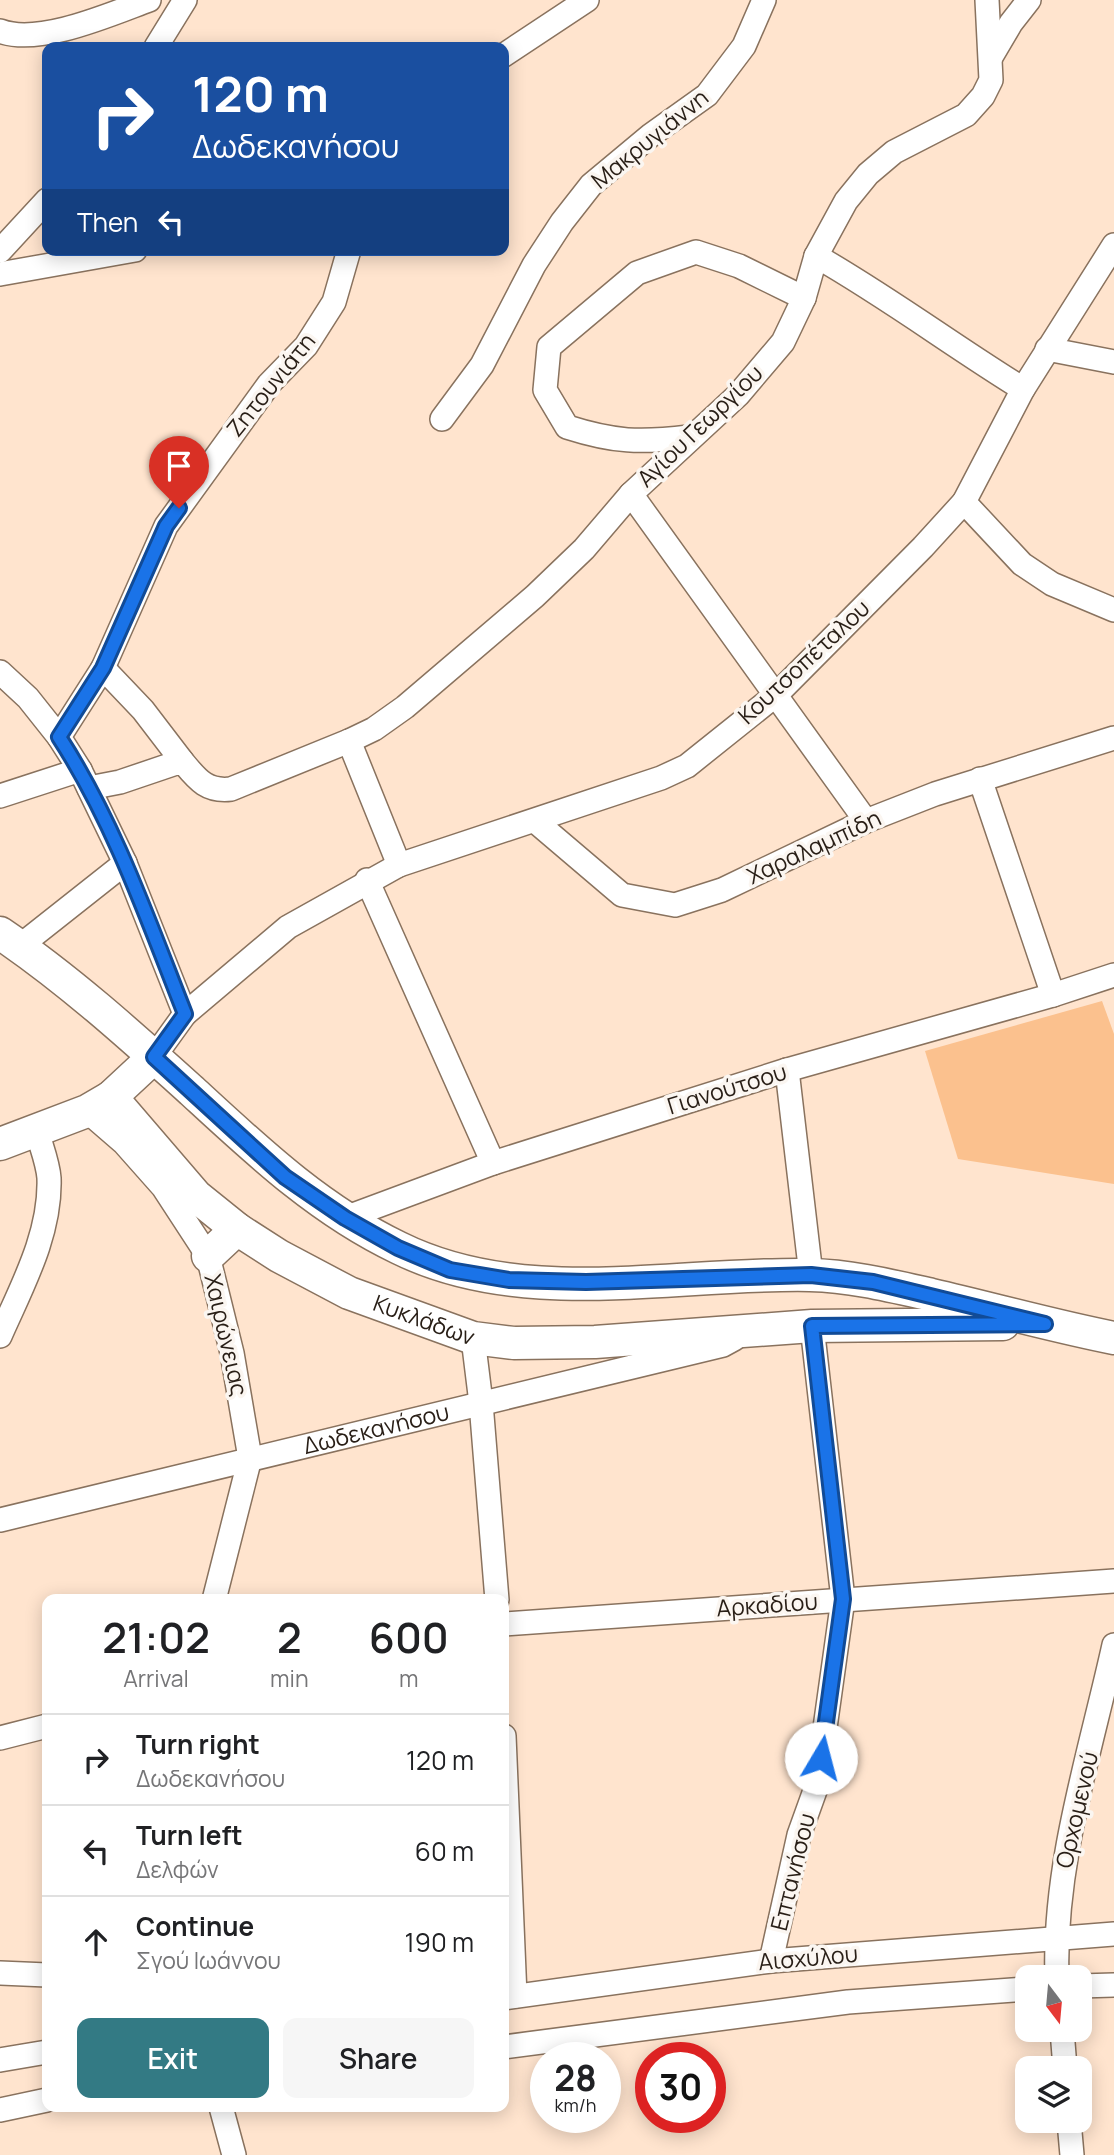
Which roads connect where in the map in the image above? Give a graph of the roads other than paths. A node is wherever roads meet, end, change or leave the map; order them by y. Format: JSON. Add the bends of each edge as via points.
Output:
{"nodes":[{"id":1,"x":149,"y":0,"type":"edge"},
{"id":2,"x":185,"y":0,"type":"edge"},
{"id":3,"x":586,"y":0,"type":"edge"},
{"id":4,"x":764,"y":0,"type":"edge"},
{"id":5,"x":988,"y":0,"type":"edge"},
{"id":6,"x":1029,"y":0,"type":"edge"},
{"id":7,"x":0,"y":31,"type":"edge"},
{"id":8,"x":159,"y":42,"type":"edge"},
{"id":9,"x":509,"y":52,"type":"edge"},
{"id":10,"x":990,"y":57,"type":"junction"},
{"id":11,"x":42,"y":205,"type":"edge"},
{"id":12,"x":1114,"y":245,"type":"edge"},
{"id":13,"x":0,"y":251,"type":"edge"},
{"id":14,"x":101,"y":256,"type":"edge"},
{"id":15,"x":347,"y":256,"type":"edge"},
{"id":16,"x":816,"y":256,"type":"junction"},
{"id":17,"x":0,"y":274,"type":"edge"},
{"id":18,"x":804,"y":298,"type":"junction"},
{"id":19,"x":1047,"y":349,"type":"junction"},
{"id":20,"x":1114,"y":362,"type":"edge"},
{"id":21,"x":1023,"y":389,"type":"junction"},
{"id":22,"x":442,"y":419,"type":"dead end"},
{"id":23,"x":690,"y":437,"type":"junction"},
{"id":24,"x":631,"y":494,"type":"junction"},
{"id":25,"x":964,"y":502,"type":"junction"},
{"id":26,"x":1114,"y":610,"type":"edge"},
{"id":27,"x":103,"y":668,"type":"junction"},
{"id":28,"x":0,"y":672,"type":"edge"},
{"id":29,"x":777,"y":694,"type":"junction"},
{"id":30,"x":59,"y":737,"type":"junction"},
{"id":31,"x":1114,"y":738,"type":"edge"},
{"id":32,"x":349,"y":741,"type":"junction"},
{"id":33,"x":182,"y":761,"type":"junction"},
{"id":34,"x":84,"y":779,"type":"junction"},
{"id":35,"x":980,"y":779,"type":"junction"},
{"id":36,"x":0,"y":796,"type":"edge"},
{"id":37,"x":535,"y":821,"type":"junction"},
{"id":38,"x":866,"y":821,"type":"junction"},
{"id":39,"x":125,"y":863,"type":"junction"},
{"id":40,"x":399,"y":865,"type":"junction"},
{"id":41,"x":367,"y":880,"type":"junction"},
{"id":42,"x":10,"y":940,"type":"edge"},
{"id":43,"x":1112,"y":983,"type":"edge"},
{"id":44,"x":1053,"y":995,"type":"junction"},
{"id":45,"x":185,"y":1014,"type":"junction"},
{"id":46,"x":154,"y":1057,"type":"junction"},
{"id":47,"x":787,"y":1070,"type":"junction"},
{"id":48,"x":99,"y":1104,"type":"junction"},
{"id":49,"x":37,"y":1131,"type":"junction"},
{"id":50,"x":0,"y":1144,"type":"edge"},
{"id":51,"x":493,"y":1163,"type":"junction"},
{"id":52,"x":345,"y":1218,"type":"junction"},
{"id":53,"x":237,"y":1229,"type":"junction"},
{"id":54,"x":208,"y":1256,"type":"junction"},
{"id":55,"x":811,"y":1275,"type":"junction"},
{"id":56,"x":1045,"y":1324,"type":"junction"},
{"id":57,"x":812,"y":1326,"type":"junction"},
{"id":58,"x":748,"y":1329,"type":"junction"},
{"id":59,"x":0,"y":1336,"type":"edge"},
{"id":60,"x":473,"y":1338,"type":"junction"},
{"id":61,"x":1114,"y":1338,"type":"edge"},
{"id":62,"x":481,"y":1403,"type":"junction"},
{"id":63,"x":250,"y":1458,"type":"junction"},
{"id":64,"x":0,"y":1520,"type":"edge"},
{"id":65,"x":1114,"y":1581,"type":"edge"},
{"id":66,"x":216,"y":1594,"type":"edge"},
{"id":67,"x":497,"y":1594,"type":"edge"},
{"id":68,"x":843,"y":1599,"type":"junction"},
{"id":69,"x":509,"y":1624,"type":"edge"},
{"id":70,"x":1114,"y":1645,"type":"edge"},
{"id":71,"x":42,"y":1727,"type":"edge"},
{"id":72,"x":0,"y":1738,"type":"edge"},
{"id":73,"x":1114,"y":1934,"type":"edge"},
{"id":74,"x":1056,"y":1937,"type":"junction"},
{"id":75,"x":509,"y":1954,"type":"edge"},
{"id":76,"x":771,"y":1961,"type":"junction"},
{"id":77,"x":1057,"y":1965,"type":"edge"},
{"id":78,"x":0,"y":1973,"type":"edge"},
{"id":79,"x":42,"y":1975,"type":"edge"},
{"id":80,"x":1114,"y":1984,"type":"edge"},
{"id":81,"x":1092,"y":1985,"type":"edge"},
{"id":82,"x":1015,"y":1990,"type":"edge"},
{"id":83,"x":510,"y":1997,"type":"edge"},
{"id":84,"x":509,"y":2046,"type":"edge"},
{"id":85,"x":42,"y":2053,"type":"edge"},
{"id":86,"x":0,"y":2060,"type":"edge"},
{"id":87,"x":42,"y":2101,"type":"edge"},
{"id":88,"x":0,"y":2110,"type":"edge"},
{"id":89,"x":221,"y":2112,"type":"edge"},
{"id":90,"x":1070,"y":2133,"type":"edge"},
{"id":91,"x":234,"y":2155,"type":"edge"},
{"id":92,"x":1072,"y":2155,"type":"edge"}],
"edges":[{"from":1,"to":7,"type":"street","via":[[47,33]]},
{"from":2,"to":8,"type":"street"},
{"from":3,"to":9,"type":"street"},
{"from":4,"to":22,"type":"street","name":"Μακρυγιάννη","via":[[744,46],[707,95],[591,185],[562,222],[482,365]]},
{"from":5,"to":10,"type":"street"},
{"from":6,"to":10,"type":"street","name":"Αγίου Γεωργίου"},
{"from":10,"to":16,"type":"street","name":"Αγίου Γεωργίου","via":[[991,80],[983,96],[966,115],[894,152],[868,174],[846,201]]},
{"from":11,"to":13,"type":"street"},
{"from":12,"to":19,"type":"street","name":"Κουτσοπέταλου"},
{"from":14,"to":17,"type":"street"},
{"from":15,"to":27,"type":"street","name":"Ζητουνιάτη","via":[[334,302],[306,346],[260,395],[166,526]]},
{"from":16,"to":18,"type":"street","name":"Αγίου Γεωργίου"},
{"from":16,"to":21,"type":"street","via":[[878,291]]},
{"from":18,"to":23,"type":"street","name":"Αγίου Γεωργίου","via":[[783,342],[738,396]]},
{"from":18,"to":23,"type":"street","via":[[739,266],[696,252],[637,273],[549,347],[545,390],[567,427],[607,440],[649,442]]},
{"from":19,"to":20,"type":"street"},
{"from":19,"to":21,"type":"street","name":"Κουτσοπέταλου"},
{"from":21,"to":25,"type":"street","name":"Κουτσοπέταλου"},
{"from":23,"to":24,"type":"street","name":"Αγίου Γεωργίου"},
{"from":24,"to":29,"type":"street"},
{"from":24,"to":32,"type":"street","name":"Αγίου Γεωργίου","via":[[535,596],[405,707]]},
{"from":25,"to":26,"type":"street","via":[[1022,564],[1052,584]]},
{"from":25,"to":29,"type":"street","name":"Κουτσοπέταλου"},
{"from":27,"to":30,"type":"street","name":"Ζητουνιάτη"},
{"from":27,"to":33,"type":"street"},
{"from":28,"to":30,"type":"street"},
{"from":29,"to":37,"type":"street","name":"Κουτσοπέταλου","via":[[687,766]]},
{"from":29,"to":38,"type":"street"},
{"from":30,"to":34,"type":"street"},
{"from":31,"to":35,"type":"street","name":"Χαραλαμπίδη"},
{"from":32,"to":33,"type":"street","name":"Αγίου Γεωργίου","via":[[231,789],[215,791],[202,784]]},
{"from":32,"to":40,"type":"street"},
{"from":33,"to":34,"type":"street","via":[[120,782]]},
{"from":34,"to":36,"type":"street"},
{"from":34,"to":39,"type":"street"},
{"from":35,"to":38,"type":"street","name":"Χαραλαμπίδη"},
{"from":35,"to":44,"type":"street"},
{"from":37,"to":38,"type":"street","name":"Χαραλαμπίδη","via":[[622,895],[675,905],[722,890]]},
{"from":37,"to":40,"type":"street","name":"Κουτσοπέταλου"},
{"from":39,"to":42,"type":"street"},
{"from":39,"to":45,"type":"street"},
{"from":40,"to":41,"type":"street","name":"Κουτσοπέταλου"},
{"from":41,"to":45,"type":"street","name":"Κουτσοπέταλου","via":[[288,927]]},
{"from":41,"to":51,"type":"street"},
{"from":42,"to":46,"type":"main road"},
{"from":43,"to":44,"type":"street","name":"Γιανούτσου"},
{"from":44,"to":47,"type":"street","name":"Γιανούτσου"},
{"from":45,"to":46,"type":"street","name":"Κουτσοπέταλου"},
{"from":46,"to":48,"type":"main road"},
{"from":46,"to":52,"type":"main road","via":[[285,1177]]},
{"from":47,"to":51,"type":"street","name":"Γιανούτσου"},
{"from":47,"to":55,"type":"street"},
{"from":48,"to":49,"type":"main road"},
{"from":48,"to":53,"type":"main road","name":"Κυκλάδων"},
{"from":48,"to":54,"type":"street","name":"Χαιρώνειας","via":[[124,1143],[163,1187]]},
{"from":49,"to":50,"type":"main road"},
{"from":49,"to":59,"type":"street","via":[[49,1175],[48,1209],[36,1254]]},
{"from":51,"to":52,"type":"street","name":"Γιανούτσου"},
{"from":52,"to":55,"type":"main road","via":[[450,1270],[509,1280]]},
{"from":53,"to":54,"type":"main road"},
{"from":53,"to":60,"type":"main road","name":"Κυκλάδων","via":[[349,1293]]},
{"from":54,"to":63,"type":"street","name":"Χαιρώνειας","via":[[232,1353]]},
{"from":55,"to":56,"type":"main road","via":[[873,1282]]},
{"from":56,"to":57,"type":"main road"},
{"from":56,"to":61,"type":"main road"},
{"from":57,"to":58,"type":"main road","name":"Κυκλάδων"},
{"from":57,"to":68,"type":"street","name":"Επτανήσου"},
{"from":58,"to":60,"type":"main road","name":"Κυκλάδων","via":[[594,1342],[514,1343]]},
{"from":58,"to":62,"type":"street","name":"Δωδεκανήσου","via":[[723,1345]]},
{"from":60,"to":62,"type":"street"},
{"from":62,"to":63,"type":"street","name":"Δωδεκανήσου"},
{"from":62,"to":67,"type":"street"},
{"from":63,"to":64,"type":"street","name":"Δωδεκανήσου"},
{"from":63,"to":66,"type":"street","name":"Χαιρώνειας"},
{"from":65,"to":68,"type":"street","name":"Αρκαδίου"},
{"from":68,"to":69,"type":"street","name":"Αρκαδίου"},
{"from":68,"to":76,"type":"street","name":"Επτανήσου","via":[[817,1785],[799,1835]]},
{"from":70,"to":74,"type":"street","name":"Ορχομενού","via":[[1060,1886]]},
{"from":71,"to":72,"type":"street"},
{"from":73,"to":74,"type":"street","name":"Αισχύλου"},
{"from":74,"to":76,"type":"street","name":"Αισχύλου"},
{"from":74,"to":77,"type":"street","name":"Ορχομενού"},
{"from":75,"to":83,"type":"street"},
{"from":76,"to":83,"type":"street","name":"Αισχύλου"},
{"from":78,"to":79,"type":"street"},
{"from":80,"to":81,"type":"street"},
{"from":82,"to":84,"type":"street","name":"Αισχύλου","via":[[848,2002]]},
{"from":85,"to":86,"type":"street"},
{"from":87,"to":88,"type":"street"},
{"from":89,"to":91,"type":"street"},
{"from":90,"to":92,"type":"street"}]}
